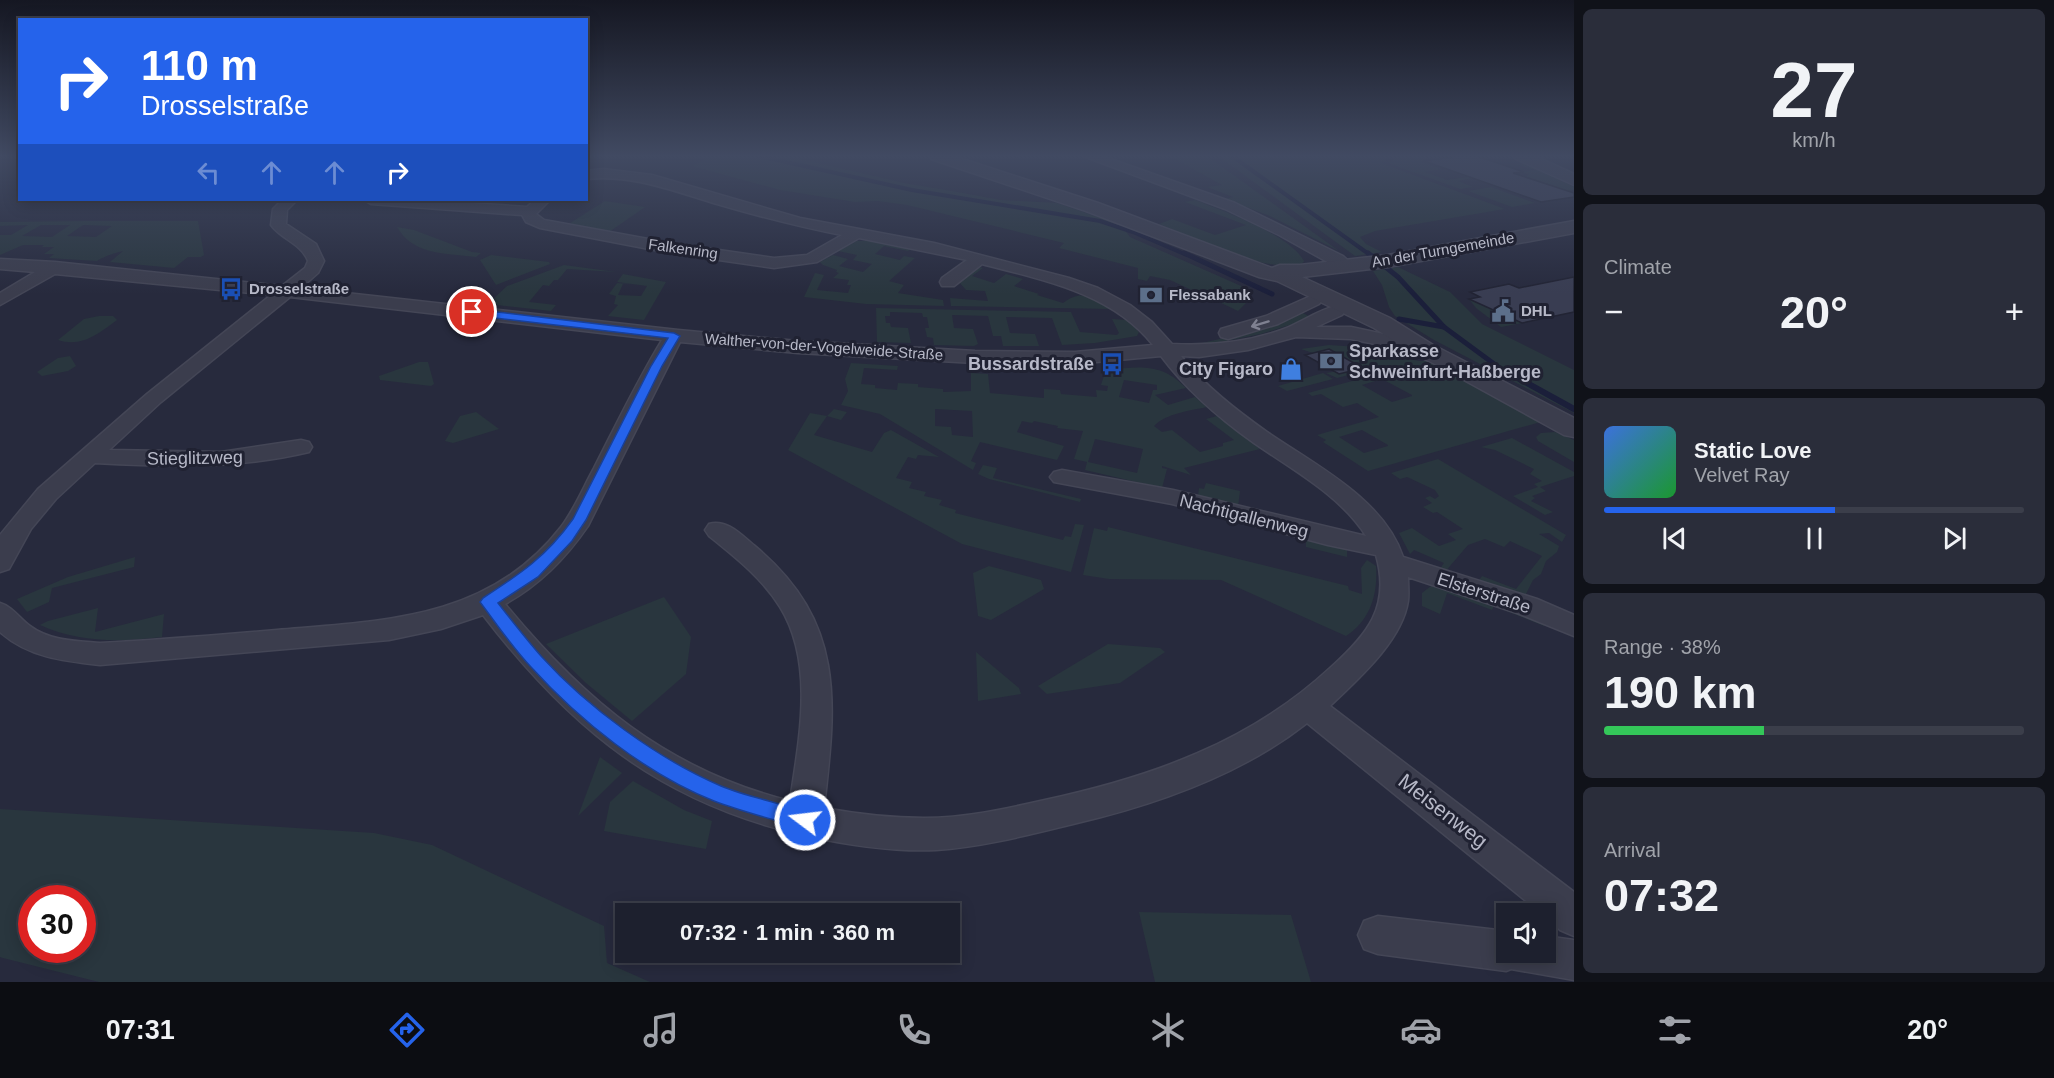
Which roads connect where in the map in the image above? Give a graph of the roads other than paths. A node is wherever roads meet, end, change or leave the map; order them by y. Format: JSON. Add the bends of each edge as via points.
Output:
{"nodes":[{"id":1,"x":288,"y":202,"type":"edge"},
{"id":2,"x":397,"y":202,"type":"edge"},
{"id":3,"x":541,"y":202,"type":"edge"},
{"id":4,"x":722,"y":202,"type":"edge"},
{"id":5,"x":1076,"y":202,"type":"edge"},
{"id":6,"x":1217,"y":202,"type":"edge"},
{"id":7,"x":529,"y":211,"type":"junction"},
{"id":8,"x":1574,"y":227,"type":"edge"},
{"id":9,"x":857,"y":233,"type":"junction"},
{"id":10,"x":980,"y":258,"type":"junction"},
{"id":11,"x":0,"y":264,"type":"edge"},
{"id":12,"x":1347,"y":266,"type":"junction"},
{"id":13,"x":55,"y":267,"type":"junction"},
{"id":14,"x":1258,"y":270,"type":"junction"},
{"id":15,"x":948,"y":282,"type":"dead end"},
{"id":16,"x":286,"y":291,"type":"junction"},
{"id":17,"x":1317,"y":296,"type":"junction"},
{"id":18,"x":0,"y":300,"type":"edge"},
{"id":19,"x":1341,"y":308,"type":"junction"},
{"id":20,"x":1290,"y":333,"type":"junction"},
{"id":21,"x":674,"y":336,"type":"junction"},
{"id":22,"x":1423,"y":348,"type":"junction"},
{"id":23,"x":1165,"y":350,"type":"junction"},
{"id":24,"x":1574,"y":429,"type":"edge"},
{"id":25,"x":301,"y":447,"type":"dead end"},
{"id":26,"x":89,"y":456,"type":"junction"},
{"id":27,"x":1062,"y":477,"type":"dead end"},
{"id":28,"x":718,"y":530,"type":"dead end"},
{"id":29,"x":1390,"y":556,"type":"junction"},
{"id":30,"x":0,"y":563,"type":"edge"},
{"id":31,"x":488,"y":602,"type":"junction"},
{"id":32,"x":2,"y":620,"type":"edge"},
{"id":33,"x":1574,"y":626,"type":"edge"},
{"id":34,"x":1309,"y":707,"type":"junction"},
{"id":35,"x":805,"y":820,"type":"junction"},
{"id":36,"x":1574,"y":917,"type":"edge"},
{"id":37,"x":1378,"y":935,"type":"dead end"},
{"id":38,"x":1496,"y":950,"type":"edge"},
{"id":39,"x":1556,"y":957,"type":"edge"},
{"id":40,"x":1574,"y":960,"type":"edge"}],
"edges":[{"from":1,"to":16,"type":"street","via":[[280,209],[279,227],[310,247],[316,261],[312,270]]},
{"from":2,"to":7,"type":"street"},
{"from":3,"to":7,"type":"street"},
{"from":4,"to":9,"type":"street"},
{"from":5,"to":14,"type":"street"},
{"from":6,"to":12,"type":"street","via":[[1281,229],[1312,248],[1317,258]]},
{"from":7,"to":9,"type":"street","name":"Falkenring","via":[[535,222],[547,225],[774,263],[811,258]]},
{"from":8,"to":12,"type":"street","name":"An der Turngemeinde"},
{"from":9,"to":10,"type":"street"},
{"from":10,"to":15,"type":"street"},
{"from":10,"to":23,"type":"street","via":[[1104,297],[1156,336]]},
{"from":11,"to":13,"type":"street","name":"Walther-von-der-Vogelweide-Straße"},
{"from":12,"to":14,"type":"street","name":"An der Turngemeinde","via":[[1293,272]]},
{"from":12,"to":17,"type":"street","via":[[1330,274]]},
{"from":12,"to":19,"type":"street","name":"An der Turngemeinde","via":[[1353,290]]},
{"from":13,"to":16,"type":"street","name":"Walther-von-der-Vogelweide-Straße"},
{"from":13,"to":18,"type":"street"},
{"from":14,"to":17,"type":"street","via":[[1270,279]]},
{"from":16,"to":21,"type":"street","name":"Walther-von-der-Vogelweide-Straße"},
{"from":16,"to":26,"type":"street"},
{"from":17,"to":19,"type":"street"},
{"from":17,"to":23,"type":"street","name":"Walther-von-der-Vogelweide-Straße","one_way":true,"via":[[1301,308],[1274,319]]},
{"from":19,"to":20,"type":"street","name":"Walther-von-der-Vogelweide-Straße"},
{"from":19,"to":22,"type":"street","via":[[1380,333]]},
{"from":20,"to":22,"type":"street","name":"Walther-von-der-Vogelweide-Straße","via":[[1351,333]]},
{"from":20,"to":23,"type":"street","name":"Walther-von-der-Vogelweide-Straße","via":[[1199,351]]},
{"from":21,"to":23,"type":"street","name":"Walther-von-der-Vogelweide-Straße","via":[[975,357],[1075,358]]},
{"from":21,"to":31,"type":"street","via":[[567,538],[532,574]]},
{"from":22,"to":24,"type":"street"},
{"from":23,"to":29,"type":"street","via":[[1223,409],[1345,497],[1373,527]]},
{"from":25,"to":26,"type":"street","name":"Stieglitzweg","via":[[220,461]]},
{"from":26,"to":30,"type":"street","via":[[22,523]]},
{"from":27,"to":29,"type":"street","name":"Nachtigallenweg","via":[[1098,495],[1173,498]]},
{"from":28,"to":35,"type":"street","via":[[777,583],[810,642],[815,668]]},
{"from":29,"to":33,"type":"street","name":"Elsterstraße"},
{"from":29,"to":34,"type":"street","via":[[1395,599],[1387,623],[1365,653]]},
{"from":31,"to":32,"type":"street","via":[[386,631],[99,654],[72,652],[28,640]]},
{"from":31,"to":35,"type":"street","via":[[535,661],[571,698],[650,758],[720,795]]},
{"from":34,"to":35,"type":"street","via":[[1279,728],[1208,766],[1121,797],[1055,814],[987,828],[925,834]]},
{"from":34,"to":36,"type":"street","name":"Meisenweg"},
{"from":37,"to":38,"type":"street"},
{"from":39,"to":40,"type":"street"}]}
